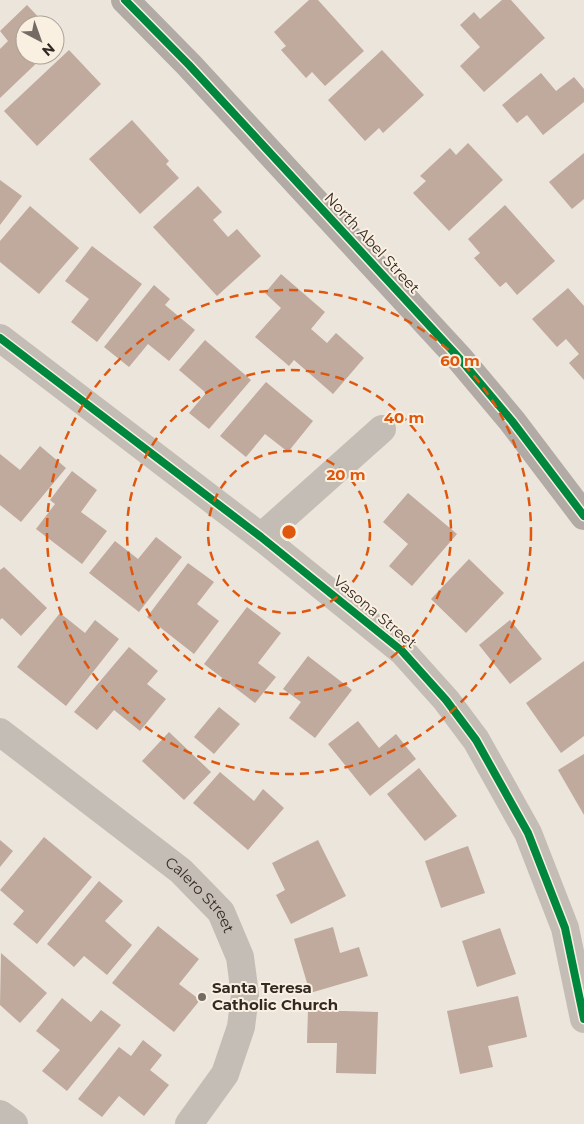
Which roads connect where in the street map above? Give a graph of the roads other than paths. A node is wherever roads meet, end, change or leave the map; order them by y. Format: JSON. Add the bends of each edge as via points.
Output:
{"nodes":[{"id":1,"x":125,"y":0,"type":"edge"},
{"id":2,"x":0,"y":338,"type":"edge"},
{"id":3,"x":382,"y":428,"type":"dead end"},
{"id":4,"x":584,"y":516,"type":"edge"},
{"id":5,"x":261,"y":536,"type":"junction"},
{"id":6,"x":0,"y":732,"type":"edge"},
{"id":7,"x":584,"y":1019,"type":"edge"},
{"id":8,"x":0,"y":1114,"type":"edge"},
{"id":9,"x":14,"y":1124,"type":"edge"},
{"id":10,"x":189,"y":1124,"type":"edge"}],
"edges":[{"from":1,"to":4,"type":"main road","name":"North Abel Street","via":[[460,359]]},
{"from":2,"to":5,"type":"street","name":"Vasona Street"},
{"from":3,"to":5,"type":"street"},
{"from":5,"to":7,"type":"street","name":"Vasona Street","via":[[402,651],[446,700],[476,740],[528,832],[565,928]]},
{"from":6,"to":10,"type":"street","name":"Calero Street","via":[[181,871],[221,912],[240,957],[245,995],[241,1027],[225,1074]]},
{"from":8,"to":9,"type":"street"}]}
